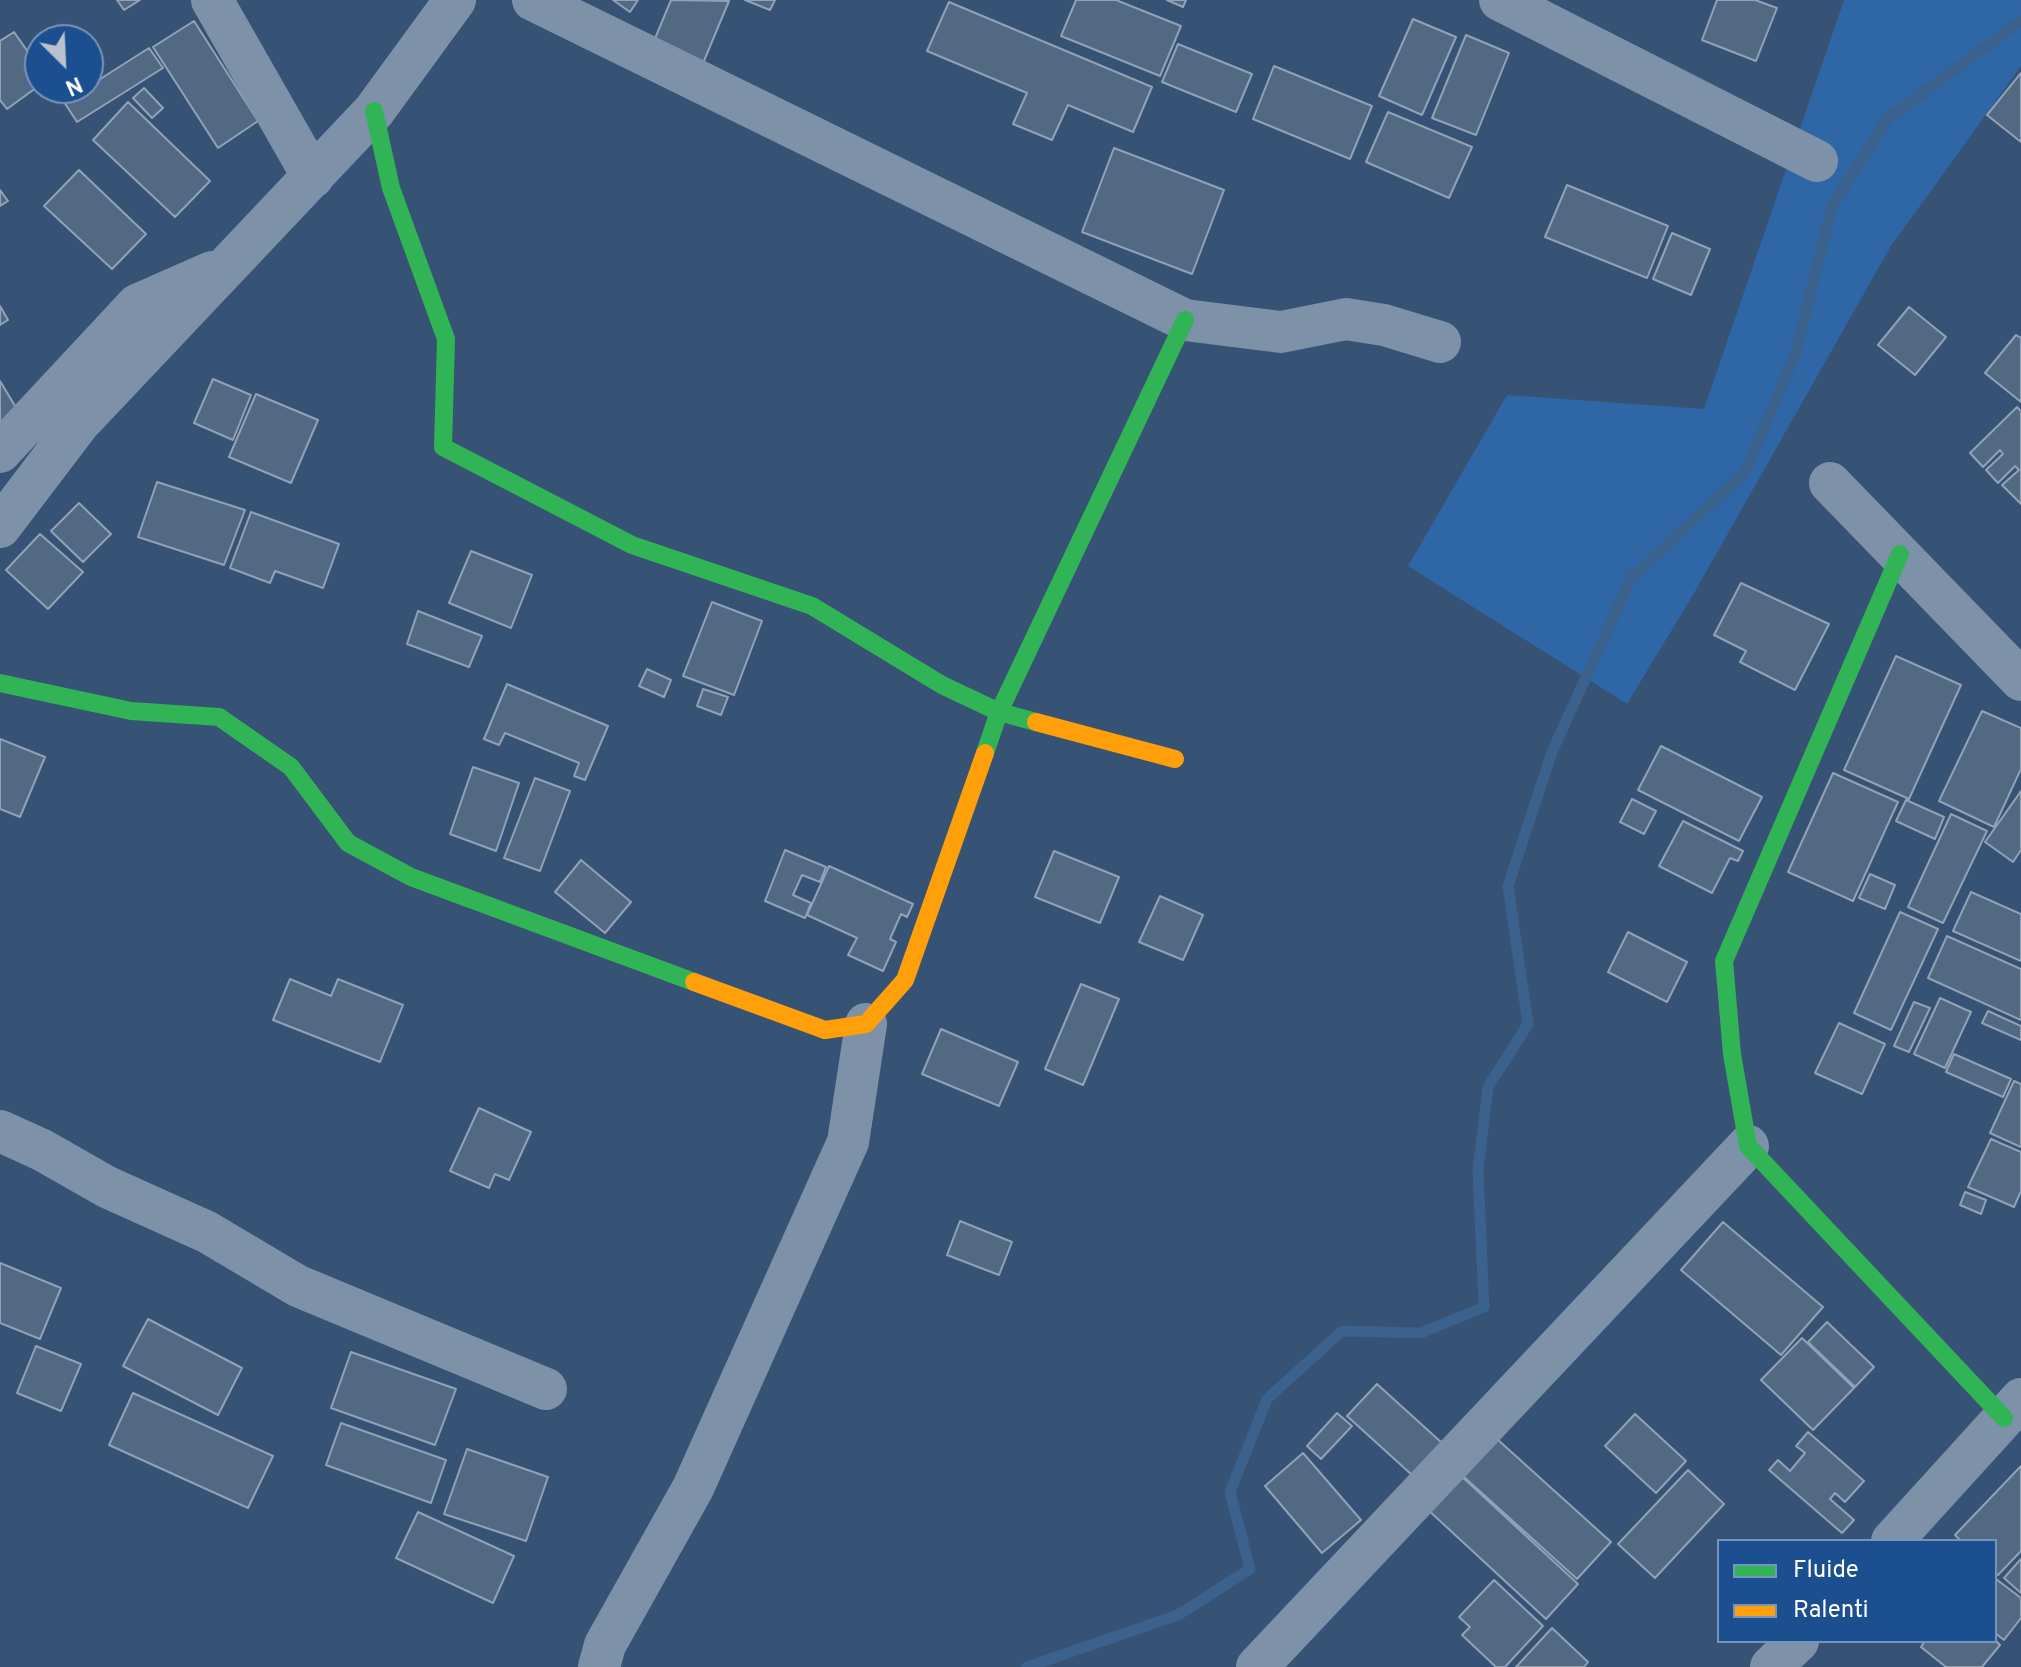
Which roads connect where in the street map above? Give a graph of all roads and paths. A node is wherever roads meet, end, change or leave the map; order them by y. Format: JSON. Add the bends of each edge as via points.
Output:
{"nodes":[{"id":1,"x":212,"y":0,"type":"edge"},
{"id":2,"x":455,"y":0,"type":"edge"},
{"id":3,"x":533,"y":0,"type":"edge"},
{"id":4,"x":1500,"y":0,"type":"edge"},
{"id":5,"x":374,"y":111,"type":"junction"},
{"id":6,"x":1817,"y":161,"type":"dead end"},
{"id":7,"x":313,"y":177,"type":"junction"},
{"id":8,"x":231,"y":263,"type":"junction"},
{"id":9,"x":1185,"y":320,"type":"junction"},
{"id":10,"x":1440,"y":342,"type":"dead end"},
{"id":11,"x":0,"y":452,"type":"edge"},
{"id":12,"x":1830,"y":483,"type":"dead end"},
{"id":13,"x":0,"y":527,"type":"edge"},
{"id":14,"x":1900,"y":554,"type":"junction"},
{"id":15,"x":2021,"y":680,"type":"edge"},
{"id":16,"x":0,"y":683,"type":"edge"},
{"id":17,"x":999,"y":712,"type":"junction"},
{"id":18,"x":1175,"y":759,"type":"dead end"},
{"id":19,"x":866,"y":1024,"type":"junction"},
{"id":20,"x":0,"y":1131,"type":"edge"},
{"id":21,"x":1748,"y":1146,"type":"junction"},
{"id":22,"x":546,"y":1389,"type":"dead end"},
{"id":23,"x":2012,"y":1409,"type":"edge"},
{"id":24,"x":1894,"y":1539,"type":"edge"},
{"id":25,"x":1796,"y":1643,"type":"edge"},
{"id":26,"x":599,"y":1667,"type":"edge"},
{"id":27,"x":1257,"y":1667,"type":"edge"},
{"id":28,"x":1771,"y":1667,"type":"edge"}],
"edges":[{"from":1,"to":7,"type":"street"},
{"from":2,"to":5,"type":"street"},
{"from":3,"to":9,"type":"street"},
{"from":4,"to":6,"type":"street"},
{"from":5,"to":7,"type":"street"},
{"from":5,"to":17,"type":"street","via":[[391,188],[446,339],[443,447],[632,545],[812,606],[942,685]]},
{"from":7,"to":8,"type":"street"},
{"from":8,"to":11,"type":"street","via":[[137,305]]},
{"from":8,"to":13,"type":"street","via":[[79,423]]},
{"from":9,"to":10,"type":"street","via":[[1281,332],[1346,319]]},
{"from":9,"to":17,"type":"street"},
{"from":12,"to":14,"type":"street"},
{"from":14,"to":15,"type":"street"},
{"from":14,"to":21,"type":"street","via":[[1724,961],[1732,1054]]},
{"from":16,"to":19,"type":"street","via":[[131,711],[219,717],[291,767],[348,843],[411,877],[825,1030]]},
{"from":17,"to":18,"type":"street"},
{"from":17,"to":19,"type":"street","via":[[905,980]]},
{"from":19,"to":26,"type":"street","via":[[848,1142],[693,1488],[605,1645]]},
{"from":20,"to":22,"type":"street","via":[[207,1232],[298,1286]]},
{"from":21,"to":23,"type":"street"},
{"from":21,"to":27,"type":"street"},
{"from":23,"to":24,"type":"street"},
{"from":25,"to":28,"type":"street"}]}
